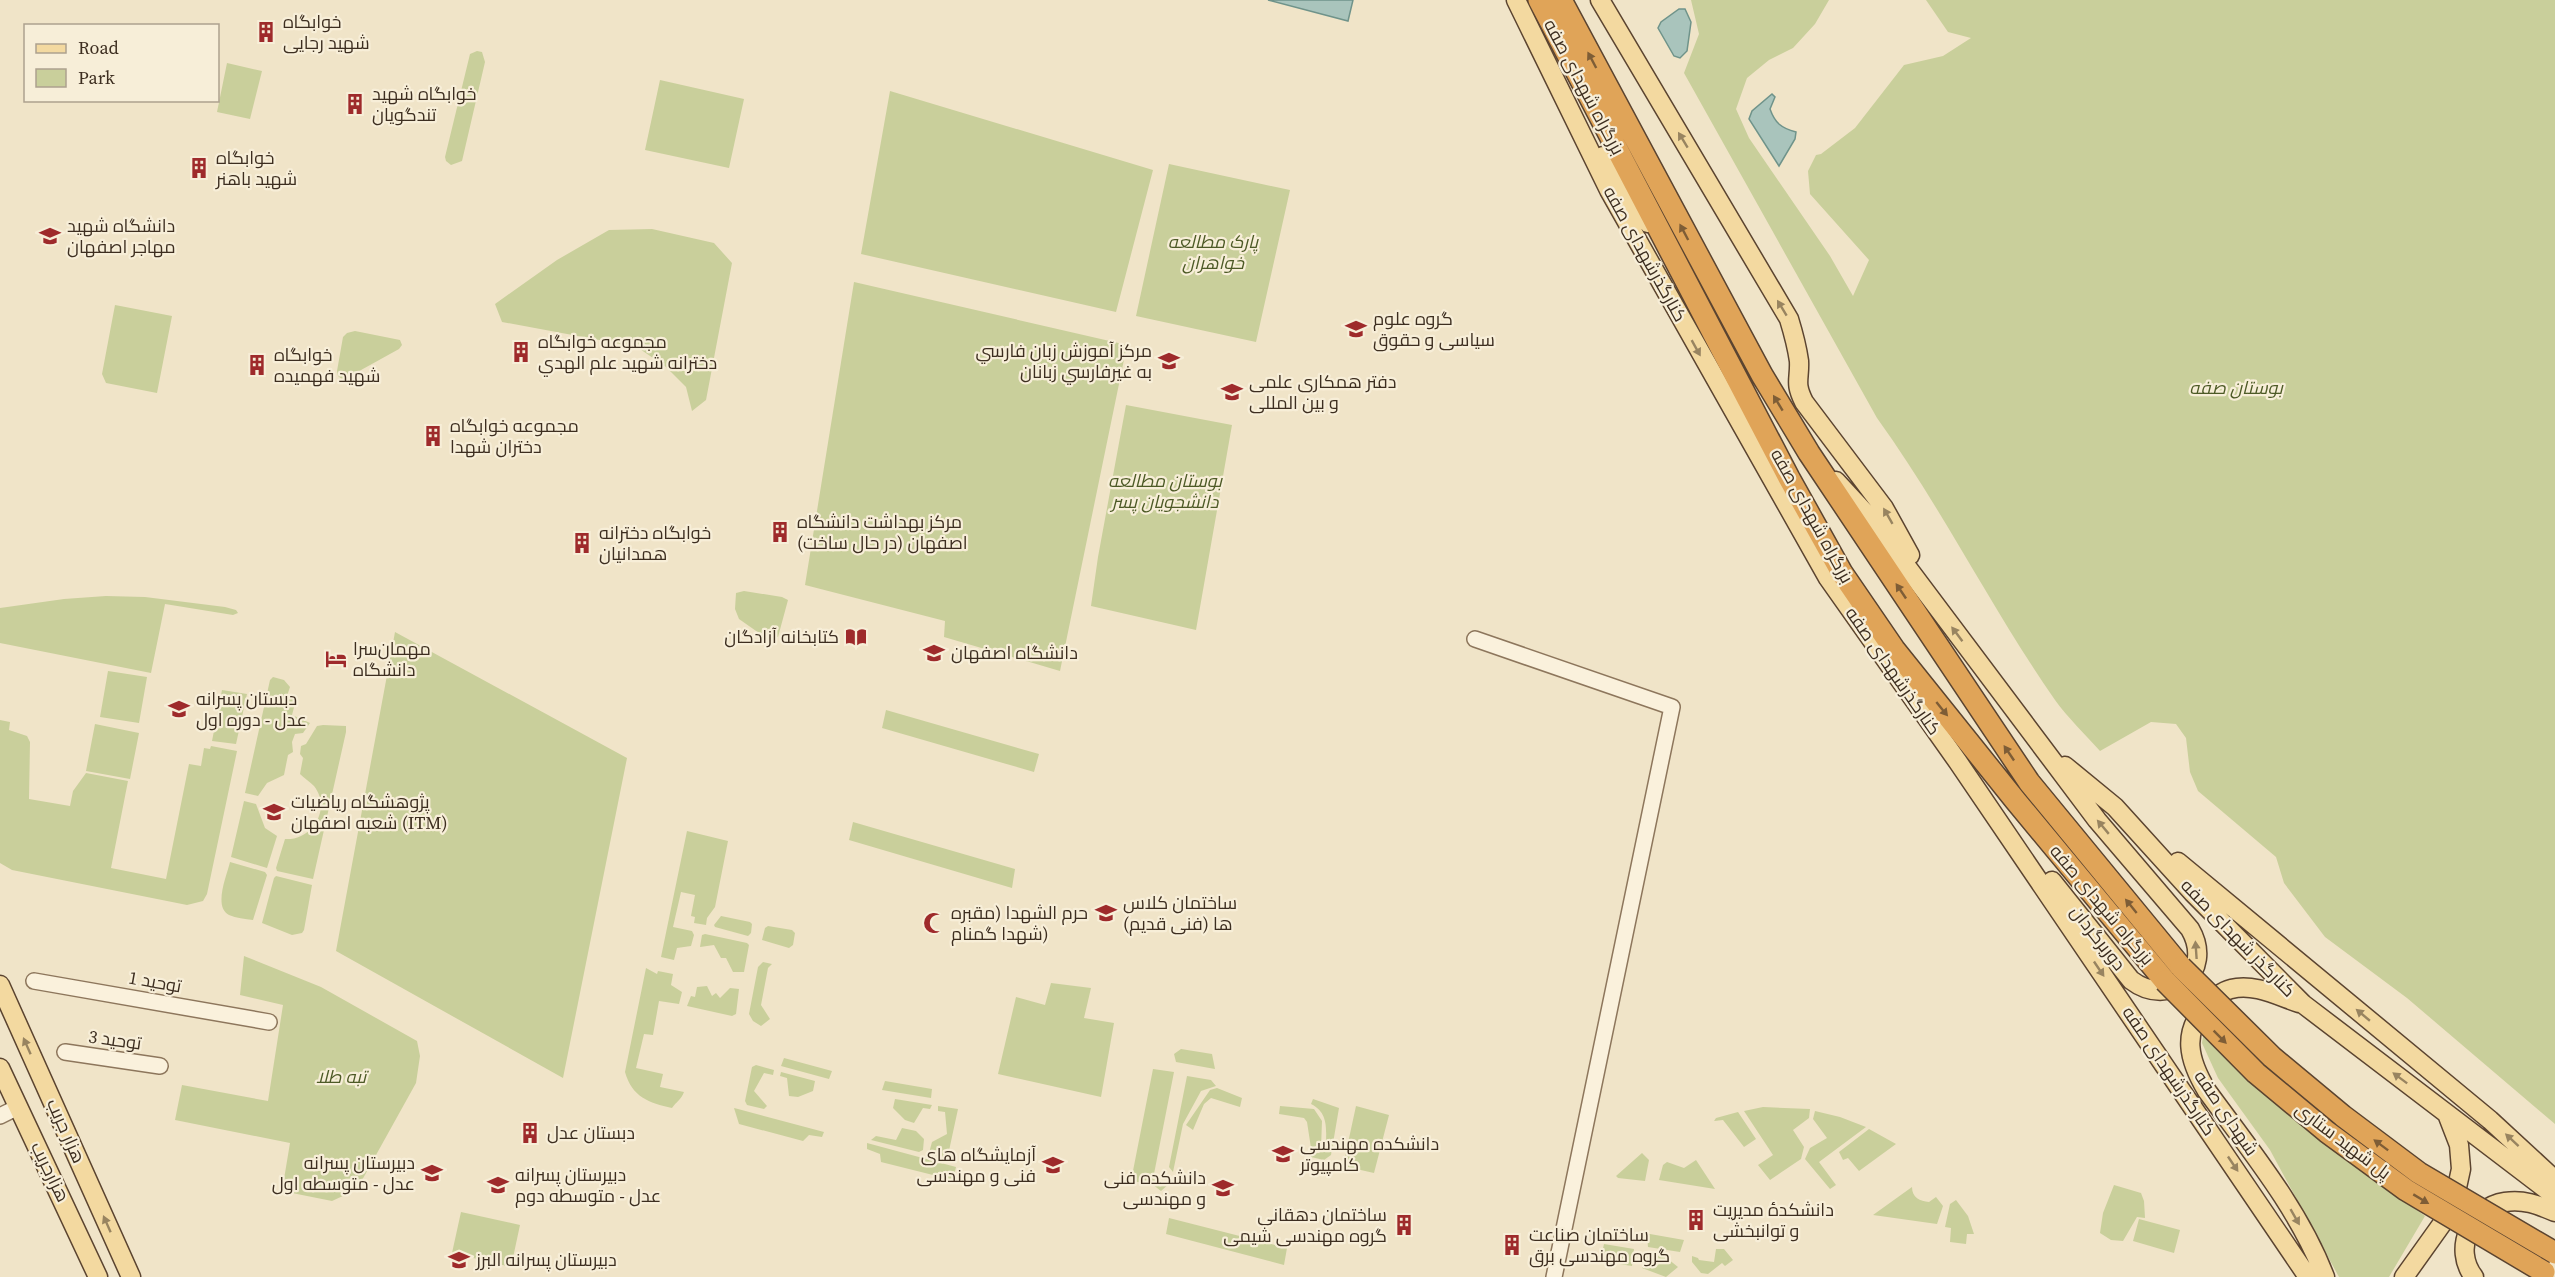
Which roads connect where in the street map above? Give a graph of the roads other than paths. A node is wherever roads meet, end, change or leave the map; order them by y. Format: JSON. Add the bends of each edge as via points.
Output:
{"nodes":[{"id":1,"x":1518,"y":0,"type":"edge"},
{"id":2,"x":1539,"y":0,"type":"edge"},
{"id":3,"x":1561,"y":0,"type":"edge"},
{"id":4,"x":1600,"y":0,"type":"edge"},
{"id":5,"x":1557,"y":83,"type":"junction"},
{"id":6,"x":1700,"y":308,"type":"junction"},
{"id":7,"x":1809,"y":453,"type":"junction"},
{"id":8,"x":1923,"y":587,"type":"junction"},
{"id":9,"x":1475,"y":639,"type":"dead end"},
{"id":10,"x":2043,"y":748,"type":"junction"},
{"id":11,"x":1958,"y":762,"type":"junction"},
{"id":12,"x":2115,"y":807,"type":"junction"},
{"id":13,"x":2181,"y":967,"type":"joint"},
{"id":14,"x":34,"y":981,"type":"dead end"},
{"id":15,"x":2164,"y":981,"type":"joint"},
{"id":16,"x":0,"y":985,"type":"edge"},
{"id":17,"x":2303,"y":1005,"type":"junction"},
{"id":18,"x":5,"y":1010,"type":"edge"},
{"id":19,"x":269,"y":1022,"type":"dead end"},
{"id":20,"x":65,"y":1052,"type":"dead end"},
{"id":21,"x":160,"y":1066,"type":"dead end"},
{"id":22,"x":0,"y":1068,"type":"edge"},
{"id":23,"x":18,"y":1107,"type":"junction"},
{"id":24,"x":2446,"y":1113,"type":"junction"},
{"id":25,"x":0,"y":1116,"type":"edge"},
{"id":26,"x":2555,"y":1180,"type":"edge"},
{"id":27,"x":2555,"y":1196,"type":"edge"},
{"id":28,"x":2555,"y":1212,"type":"edge"},
{"id":29,"x":2555,"y":1253,"type":"edge"},
{"id":30,"x":2548,"y":1275,"type":"edge"},
{"id":31,"x":98,"y":1277,"type":"edge"},
{"id":32,"x":131,"y":1277,"type":"edge"},
{"id":33,"x":1554,"y":1277,"type":"edge"},
{"id":34,"x":2308,"y":1277,"type":"edge"},
{"id":35,"x":2325,"y":1277,"type":"edge"},
{"id":36,"x":2404,"y":1277,"type":"edge"},
{"id":37,"x":2474,"y":1277,"type":"edge"}],
"edges":[{"from":1,"to":5,"type":"main road"},
{"from":2,"to":6,"type":"highway","name":"بزرگراه شهدای صفه"},
{"from":7,"to":3,"type":"highway","name":"بزرگراه شهدای صفه","one_way":true,"via":[[1762,375]]},
{"from":8,"to":4,"type":"main road","one_way":true,"via":[[1884,508],[1804,402],[1798,390],[1799,363],[1789,319]]},
{"from":5,"to":6,"type":"main road"},
{"from":5,"to":11,"type":"main road","name":"کنارگذرشهدای صفه","one_way":true,"via":[[1614,200],[1828,578]]},
{"from":6,"to":15,"type":"highway","name":"بزرگراه شهدای صفه","one_way":true,"via":[[1837,564],[1888,639]]},
{"from":7,"to":8,"type":"main road","via":[[1871,519]]},
{"from":13,"to":7,"type":"highway","name":"بزرگراه شهدای صفه","one_way":true,"via":[[2029,782]]},
{"from":10,"to":8,"type":"main road","one_way":true},
{"from":9,"to":33,"type":"street","via":[[1672,707]]},
{"from":11,"to":10,"type":"main road","name":"دوربرگردان","one_way":true,"via":[[2131,980],[2158,992],[2176,988],[2195,966],[2198,947],[2190,930],[2097,820]]},
{"from":10,"to":12,"type":"main road","name":"کنارگذر شهدای صفه"},
{"from":11,"to":34,"type":"main road","name":"کنارگذرشهدای صفه","one_way":true},
{"from":12,"to":17,"type":"main road","name":"کنارگذر شهدای صفه"},
{"from":26,"to":12,"type":"main road","one_way":true,"via":[[2490,1120]]},
{"from":29,"to":13,"type":"highway","name":"پل شهید ستاری","one_way":true,"bridge":true,"via":[[2419,1173],[2343,1116],[2272,1057]]},
{"from":14,"to":19,"type":"street","name":"توحید 1"},
{"from":15,"to":30,"type":"highway","name":"پل شهید ستاری","one_way":true,"bridge":true,"via":[[2256,1073],[2328,1132],[2406,1190]]},
{"from":16,"to":18,"type":"main road","name":"هزار جریب"},
{"from":24,"to":17,"type":"main road","name":"کنارگذر شهدای صفه","one_way":true},
{"from":17,"to":35,"type":"main road","name":"شهدای صفه","one_way":true,"via":[[2266,991],[2232,989],[2203,1010],[2192,1025],[2188,1047],[2207,1091],[2292,1212]]},
{"from":32,"to":18,"type":"main road","name":"هزار جریب","one_way":true},
{"from":20,"to":21,"type":"street","name":"توحید 3"},
{"from":22,"to":23,"type":"main road","name":"هزارجریب"},
{"from":23,"to":25,"type":"street"},
{"from":23,"to":31,"type":"main road","name":"هزارجریب"},
{"from":24,"to":27,"type":"main road","name":"کنارگذر شهدای صفه"},
{"from":24,"to":36,"type":"main road","via":[[2459,1145],[2461,1169],[2456,1192],[2449,1214]]},
{"from":28,"to":37,"type":"main road","via":[[2518,1201],[2484,1210],[2469,1228],[2465,1240],[2466,1263]]}]}
